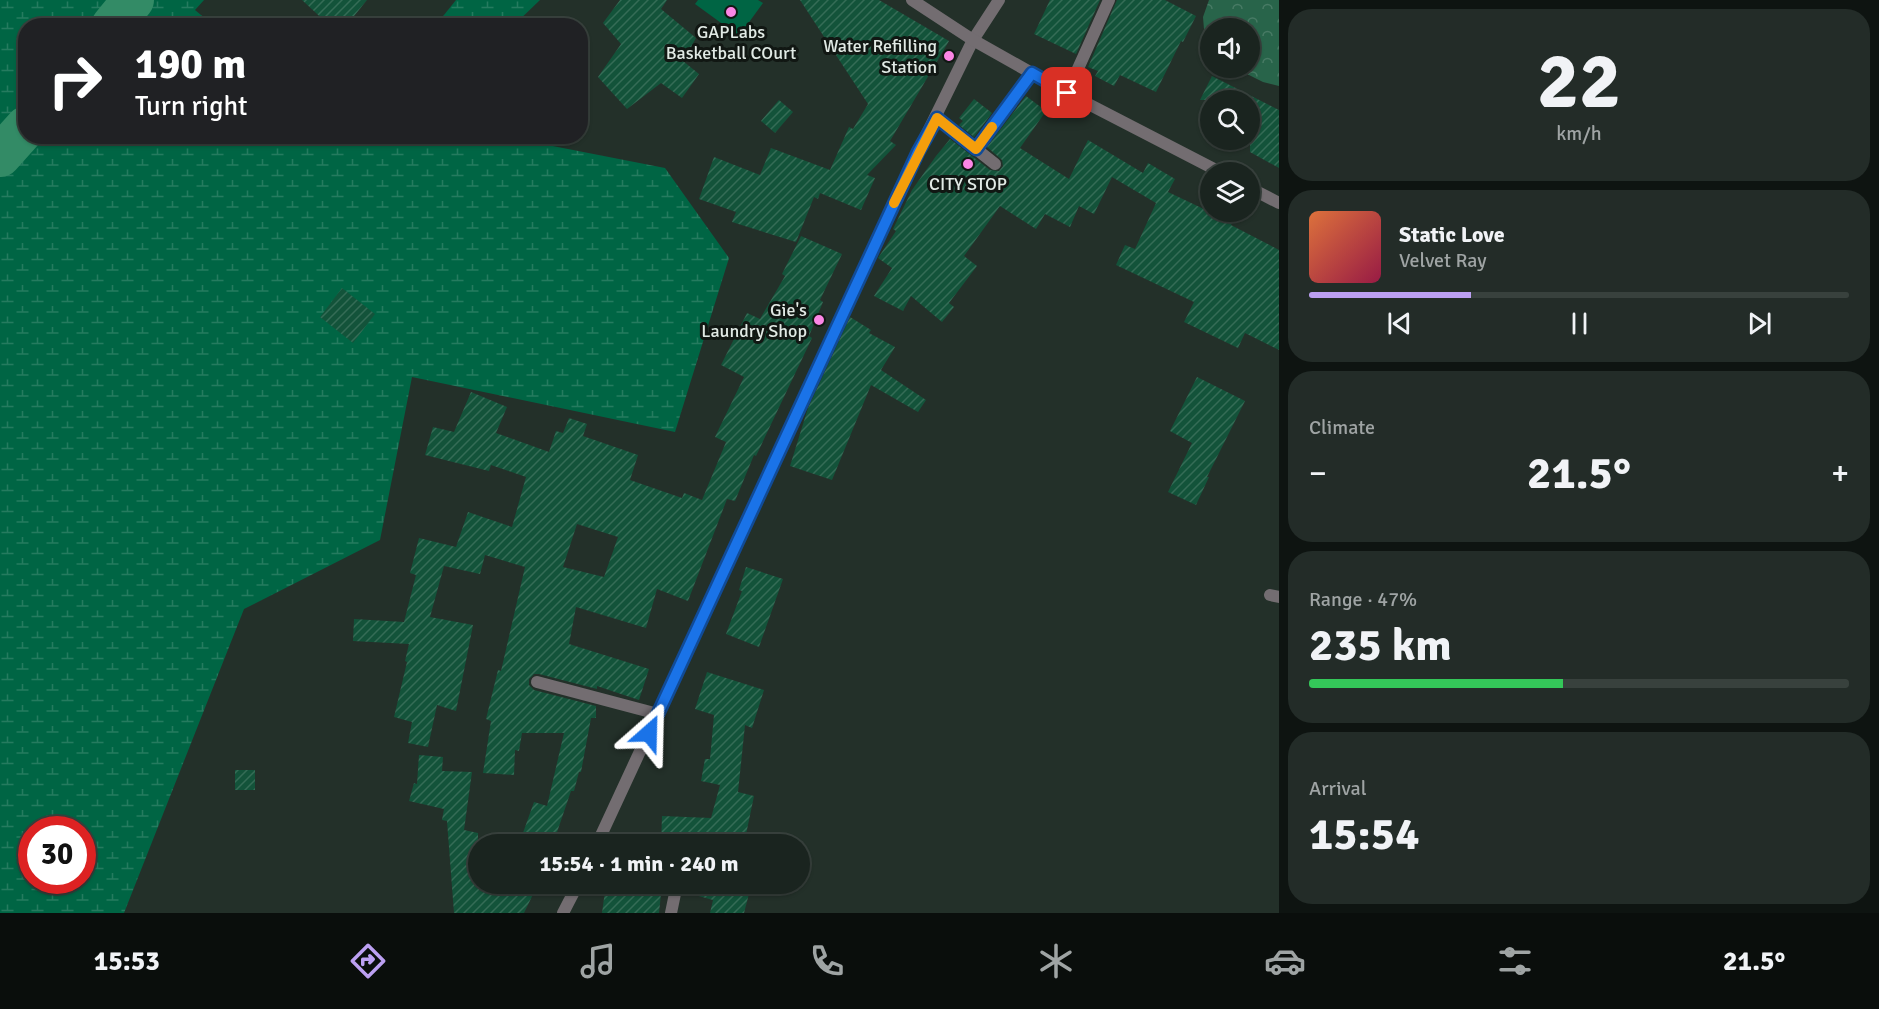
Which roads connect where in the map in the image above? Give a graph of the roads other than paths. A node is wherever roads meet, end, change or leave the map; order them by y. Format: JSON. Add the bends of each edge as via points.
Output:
{"nodes":[{"id":1,"x":912,"y":0,"type":"edge"},
{"id":2,"x":999,"y":0,"type":"edge"},
{"id":3,"x":1109,"y":0,"type":"edge"},
{"id":4,"x":974,"y":40,"type":"junction"},
{"id":5,"x":1032,"y":73,"type":"junction"},
{"id":6,"x":1067,"y":93,"type":"junction"},
{"id":7,"x":937,"y":118,"type":"junction"},
{"id":8,"x":976,"y":149,"type":"junction"},
{"id":9,"x":1201,"y":162,"type":"edge"},
{"id":10,"x":995,"y":164,"type":"dead end"},
{"id":11,"x":1260,"y":193,"type":"edge"},
{"id":12,"x":1279,"y":203,"type":"edge"},
{"id":13,"x":537,"y":682,"type":"dead end"},
{"id":14,"x":658,"y":714,"type":"junction"},
{"id":15,"x":602,"y":834,"type":"edge"},
{"id":16,"x":573,"y":894,"type":"edge"},
{"id":17,"x":675,"y":894,"type":"edge"},
{"id":18,"x":563,"y":913,"type":"edge"},
{"id":19,"x":671,"y":913,"type":"edge"}],
"edges":[{"from":1,"to":4,"type":"street"},
{"from":2,"to":4,"type":"street"},
{"from":3,"to":6,"type":"street"},
{"from":4,"to":5,"type":"street"},
{"from":4,"to":7,"type":"street"},
{"from":5,"to":6,"type":"street"},
{"from":5,"to":8,"type":"street"},
{"from":6,"to":9,"type":"street"},
{"from":7,"to":8,"type":"street"},
{"from":7,"to":14,"type":"street"},
{"from":8,"to":10,"type":"street"},
{"from":11,"to":12,"type":"street"},
{"from":13,"to":14,"type":"street"},
{"from":14,"to":15,"type":"street"},
{"from":16,"to":18,"type":"street"},
{"from":17,"to":19,"type":"street"}]}
